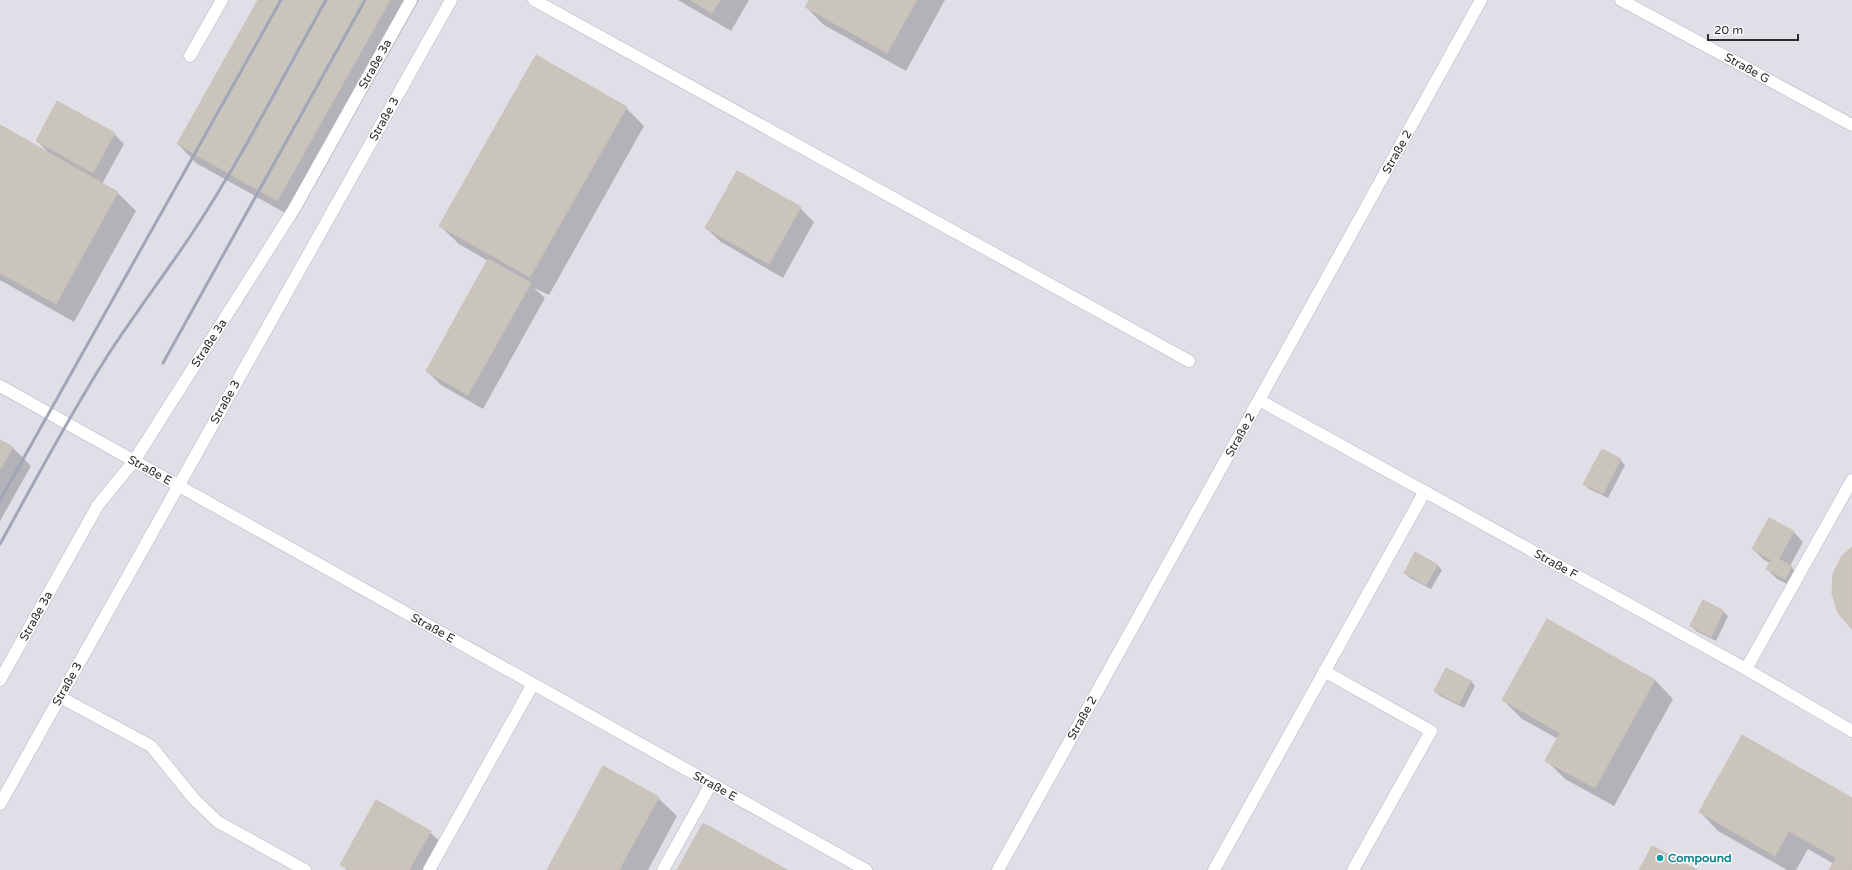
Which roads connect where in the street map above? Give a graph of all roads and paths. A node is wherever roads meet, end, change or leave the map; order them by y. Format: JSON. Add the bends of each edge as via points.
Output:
{"nodes":[{"id":1,"x":222,"y":0,"type":"edge"},
{"id":2,"x":411,"y":0,"type":"edge"},
{"id":3,"x":451,"y":0,"type":"edge"},
{"id":4,"x":534,"y":0,"type":"edge"},
{"id":5,"x":1481,"y":0,"type":"edge"},
{"id":6,"x":1622,"y":0,"type":"edge"},
{"id":7,"x":190,"y":56,"type":"dead end"},
{"id":8,"x":1852,"y":125,"type":"edge"},
{"id":9,"x":1189,"y":361,"type":"dead end"},
{"id":10,"x":0,"y":386,"type":"edge"},
{"id":11,"x":1259,"y":400,"type":"junction"},
{"id":12,"x":134,"y":461,"type":"junction"},
{"id":13,"x":1852,"y":480,"type":"edge"},
{"id":14,"x":178,"y":486,"type":"junction"},
{"id":15,"x":1424,"y":491,"type":"junction"},
{"id":16,"x":1746,"y":669,"type":"junction"},
{"id":17,"x":1324,"y":672,"type":"junction"},
{"id":18,"x":0,"y":680,"type":"edge"},
{"id":19,"x":533,"y":684,"type":"junction"},
{"id":20,"x":60,"y":697,"type":"junction"},
{"id":21,"x":1852,"y":731,"type":"edge"},
{"id":22,"x":711,"y":784,"type":"junction"},
{"id":23,"x":0,"y":804,"type":"edge"},
{"id":24,"x":305,"y":870,"type":"edge"},
{"id":25,"x":429,"y":870,"type":"edge"},
{"id":26,"x":663,"y":870,"type":"edge"},
{"id":27,"x":866,"y":870,"type":"edge"},
{"id":28,"x":998,"y":870,"type":"edge"},
{"id":29,"x":1214,"y":870,"type":"edge"},
{"id":30,"x":1354,"y":870,"type":"edge"}],
"edges":[{"from":1,"to":7,"type":"lane"},
{"from":2,"to":12,"type":"lane","name":"Straße 3a","via":[[294,209]]},
{"from":3,"to":14,"type":"lane","name":"Straße 3"},
{"from":4,"to":9,"type":"lane"},
{"from":5,"to":11,"type":"lane","name":"Straße 2"},
{"from":6,"to":8,"type":"lane","name":"Straße G"},
{"from":10,"to":12,"type":"lane","name":"Straße E"},
{"from":11,"to":15,"type":"lane","name":"Straße F"},
{"from":11,"to":28,"type":"lane","name":"Straße 2"},
{"from":12,"to":14,"type":"lane","name":"Straße E"},
{"from":12,"to":18,"type":"lane","name":"Straße 3a","via":[[98,505]]},
{"from":13,"to":16,"type":"lane"},
{"from":14,"to":19,"type":"lane","name":"Straße E"},
{"from":14,"to":20,"type":"lane","name":"Straße 3"},
{"from":15,"to":16,"type":"lane","name":"Straße F"},
{"from":15,"to":17,"type":"lane"},
{"from":16,"to":21,"type":"lane","name":"Straße F"},
{"from":17,"to":29,"type":"lane"},
{"from":17,"to":30,"type":"lane","via":[[1431,731]]},
{"from":19,"to":22,"type":"lane","name":"Straße E"},
{"from":19,"to":25,"type":"lane"},
{"from":20,"to":23,"type":"lane","name":"Straße 3"},
{"from":20,"to":24,"type":"lane","via":[[150,746],[194,799],[218,822]]},
{"from":22,"to":26,"type":"lane"},
{"from":22,"to":27,"type":"lane","name":"Straße E"}]}
